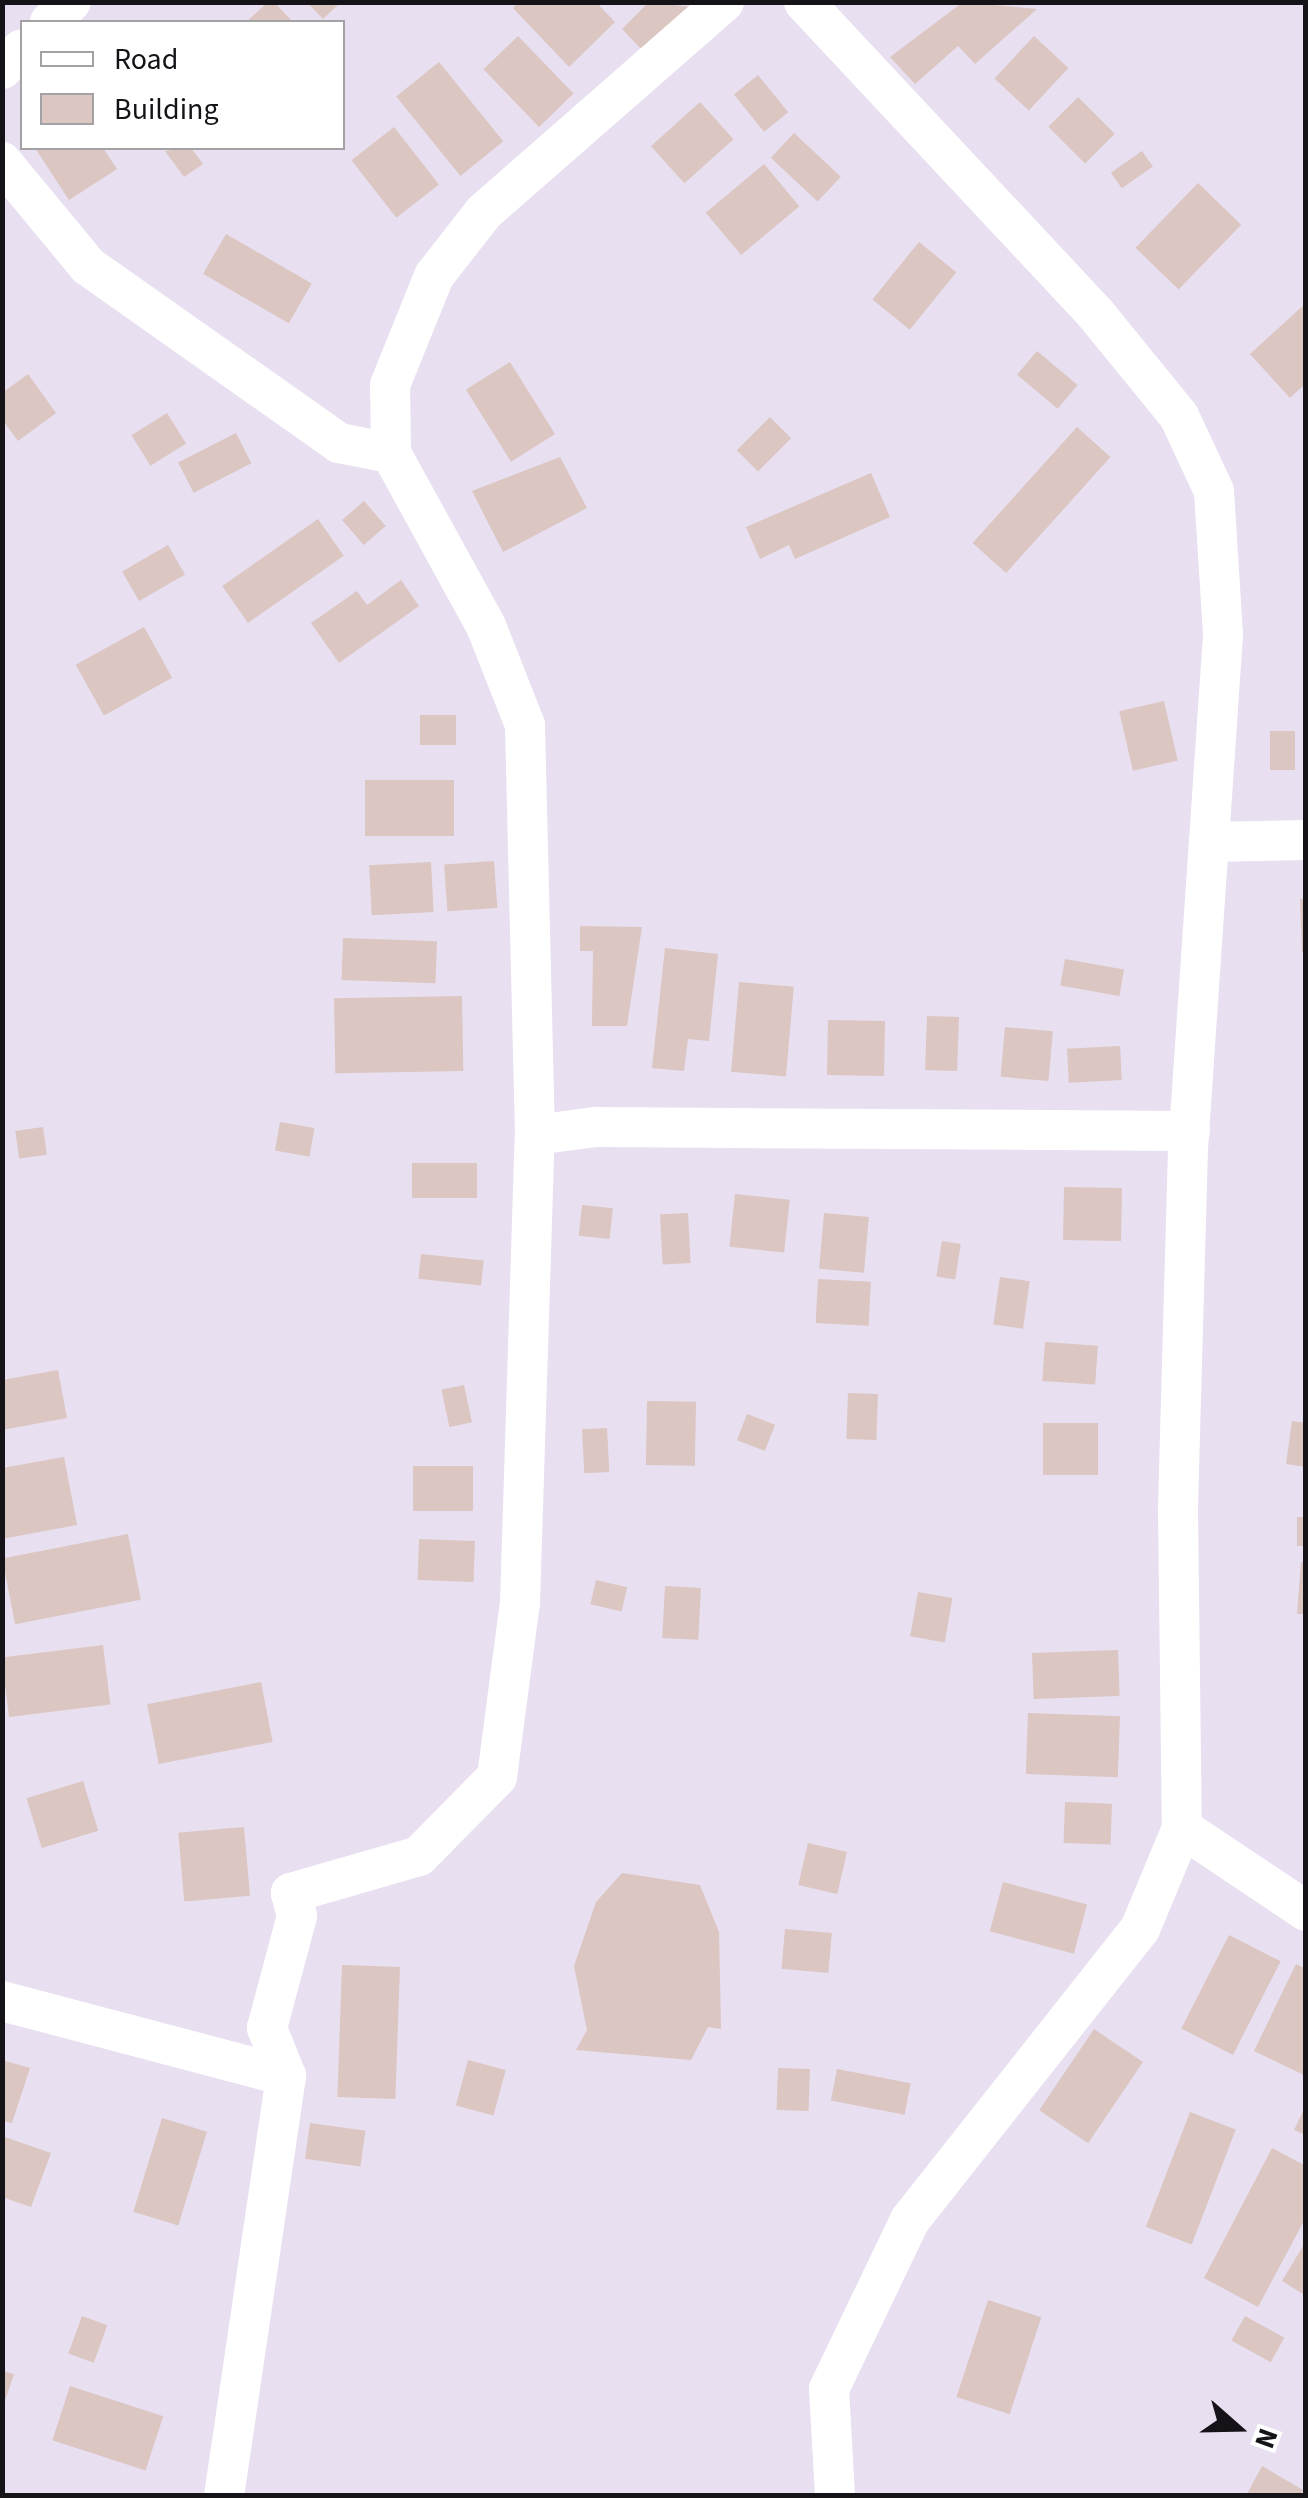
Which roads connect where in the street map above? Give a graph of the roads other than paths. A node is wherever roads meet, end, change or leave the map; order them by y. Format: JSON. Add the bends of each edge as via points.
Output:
{"nodes":[{"id":1,"x":71,"y":2,"type":"edge"},
{"id":2,"x":724,"y":2,"type":"edge"},
{"id":3,"x":804,"y":2,"type":"edge"},
{"id":4,"x":52,"y":20,"type":"edge"},
{"id":5,"x":2,"y":162,"type":"edge"},
{"id":6,"x":391,"y":453,"type":"junction"},
{"id":7,"x":1306,"y":840,"type":"edge"},
{"id":8,"x":1209,"y":842,"type":"junction"},
{"id":9,"x":1190,"y":1131,"type":"junction"},
{"id":10,"x":535,"y":1136,"type":"junction"},
{"id":11,"x":1182,"y":1828,"type":"junction"},
{"id":12,"x":1306,"y":1910,"type":"edge"},
{"id":13,"x":2,"y":2001,"type":"edge"},
{"id":14,"x":286,"y":2076,"type":"junction"},
{"id":15,"x":224,"y":2496,"type":"edge"},
{"id":16,"x":835,"y":2496,"type":"edge"}],
"edges":[{"from":1,"to":4,"type":"street"},
{"from":2,"to":6,"type":"street","via":[[484,212],[434,276],[390,384]]},
{"from":3,"to":8,"type":"street","via":[[1095,313],[1179,416],[1216,509],[1224,634]]},
{"from":5,"to":6,"type":"street","via":[[88,266],[339,443]]},
{"from":6,"to":10,"type":"street","via":[[486,626],[525,725]]},
{"from":7,"to":8,"type":"street"},
{"from":8,"to":9,"type":"street"},
{"from":9,"to":10,"type":"street","via":[[596,1128]]},
{"from":9,"to":11,"type":"street","via":[[1178,1512]]},
{"from":10,"to":14,"type":"street","via":[[520,1603],[497,1777],[419,1856],[290,1892],[298,1916],[267,2028]]},
{"from":11,"to":12,"type":"street"},
{"from":11,"to":16,"type":"street","via":[[1140,1930],[895,2249],[829,2389]]},
{"from":13,"to":14,"type":"street"},
{"from":14,"to":15,"type":"street"}]}
